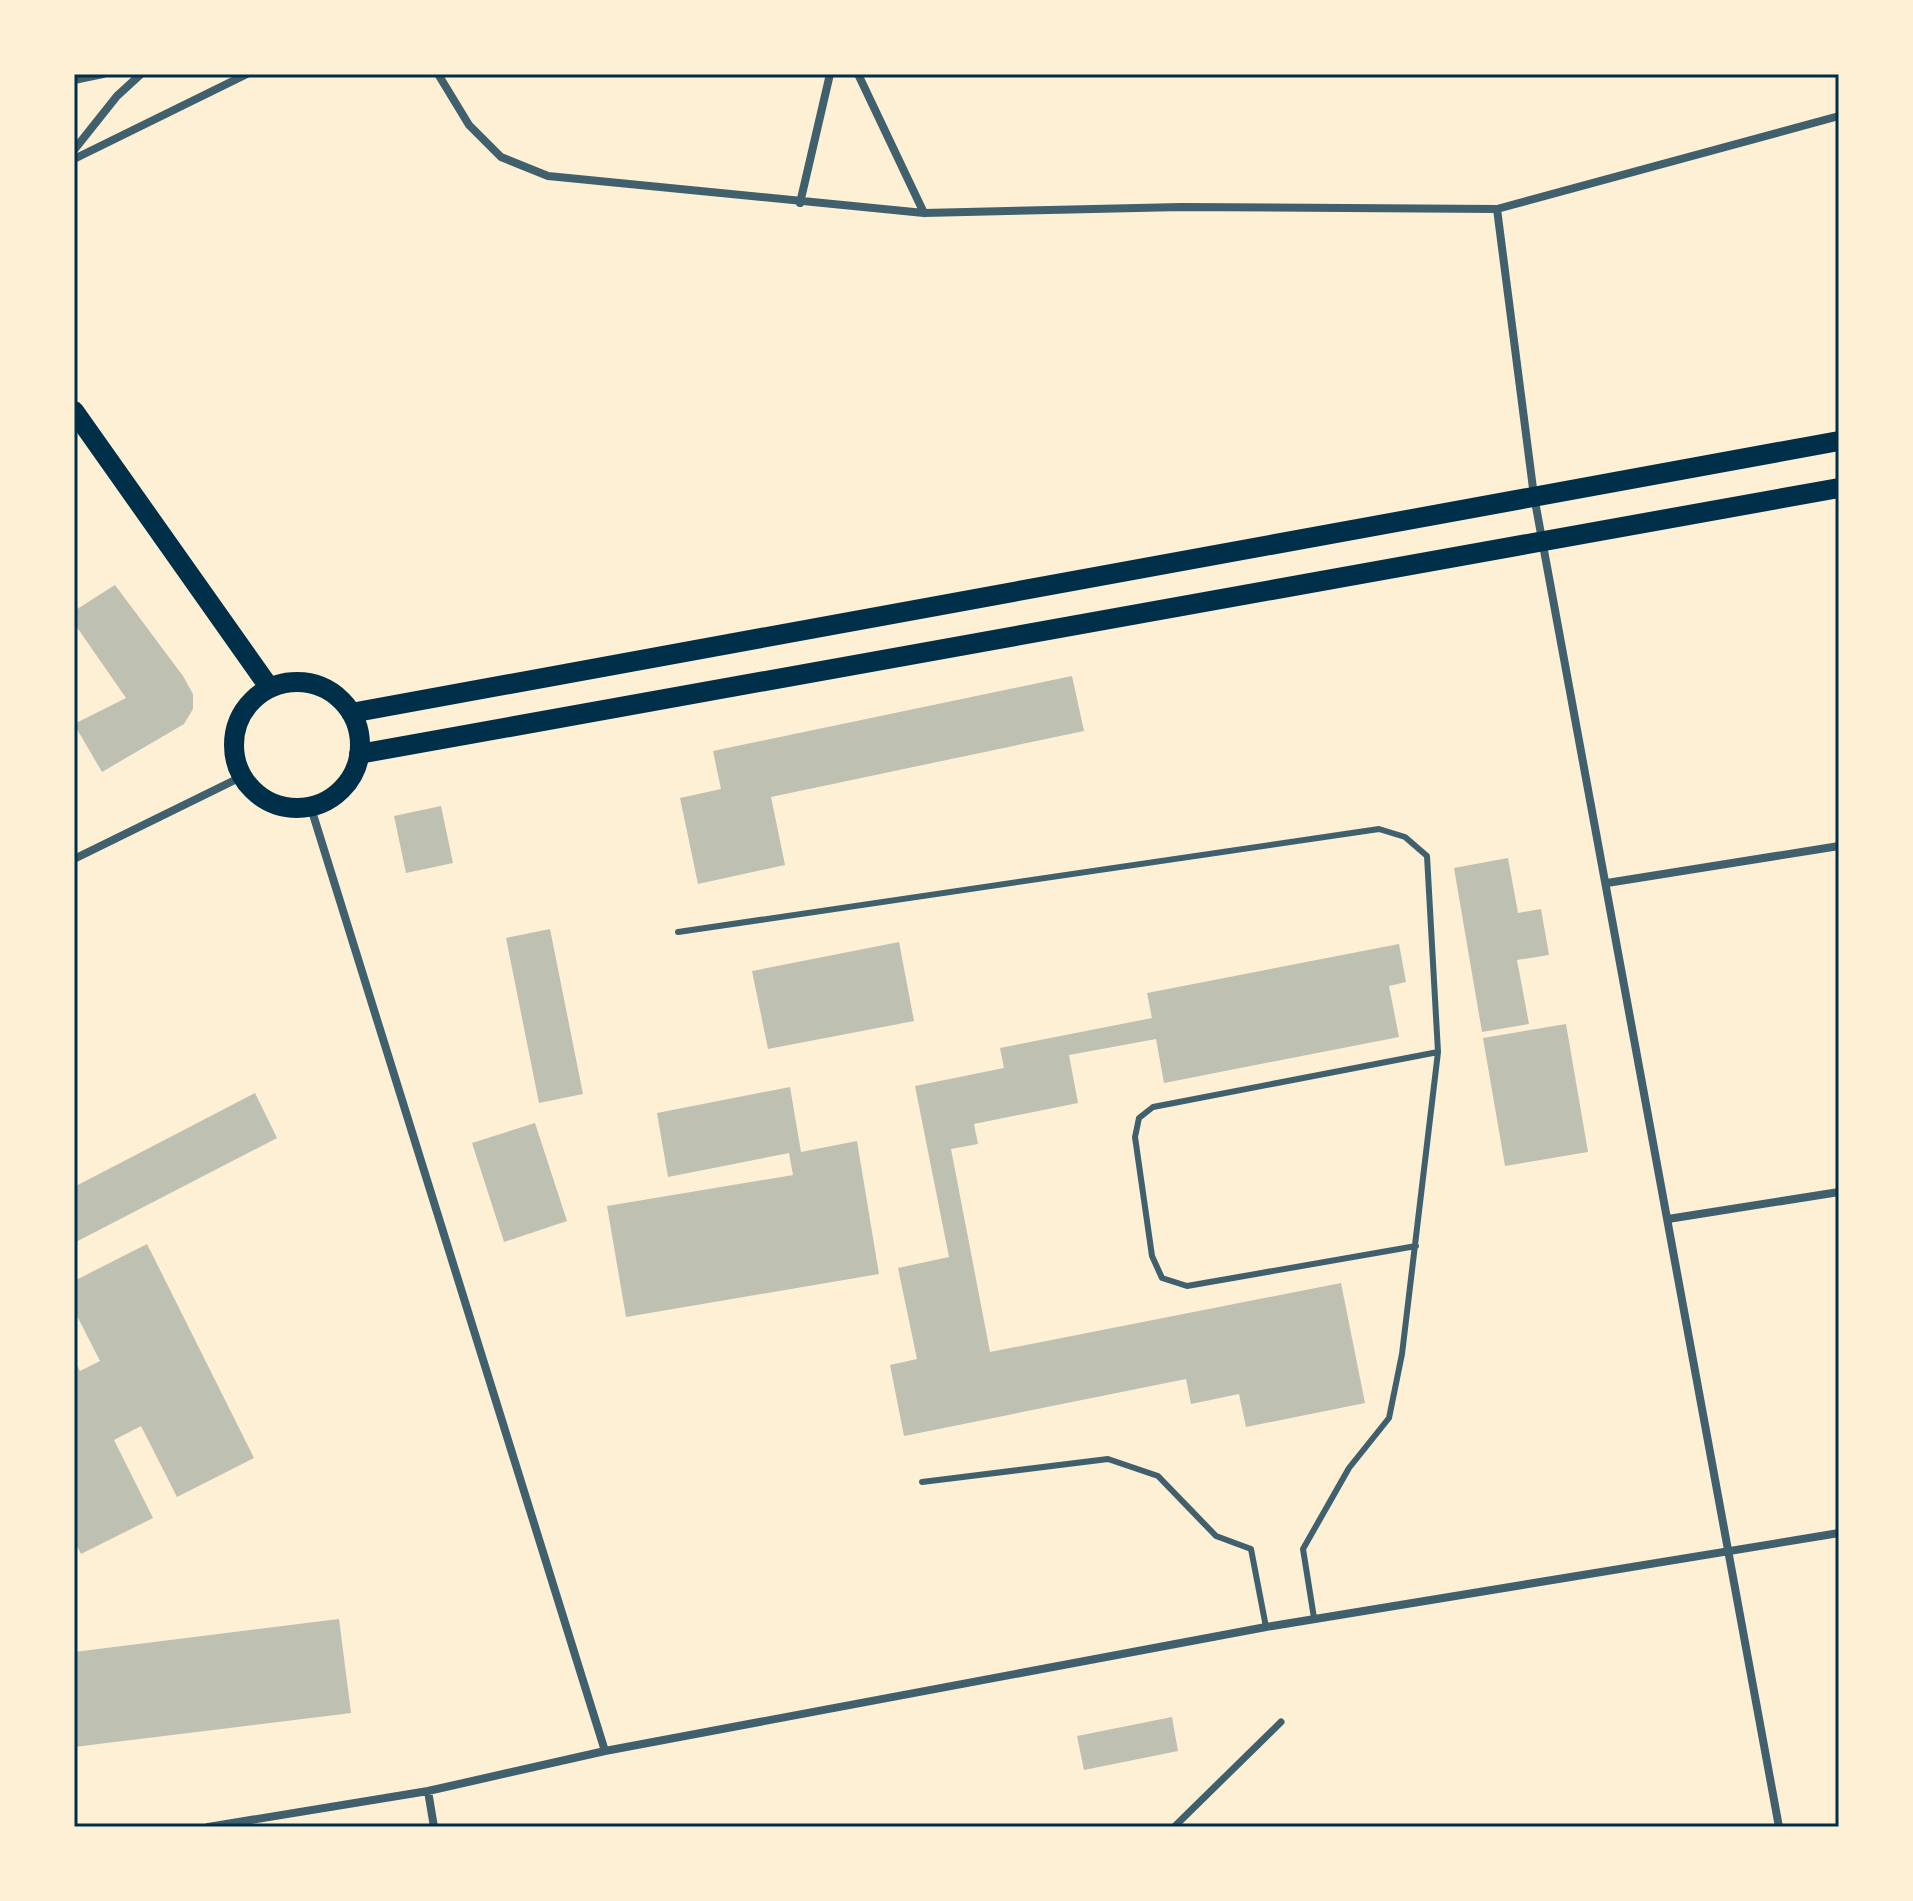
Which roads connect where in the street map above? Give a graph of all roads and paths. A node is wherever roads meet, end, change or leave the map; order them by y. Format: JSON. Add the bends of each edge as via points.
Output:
{"nodes":[{"id":1,"x":103,"y":74,"type":"edge"},
{"id":2,"x":141,"y":74,"type":"edge"},
{"id":3,"x":247,"y":74,"type":"edge"},
{"id":4,"x":438,"y":74,"type":"edge"},
{"id":5,"x":830,"y":74,"type":"edge"},
{"id":6,"x":858,"y":74,"type":"edge"},
{"id":7,"x":74,"y":80,"type":"edge"},
{"id":8,"x":1839,"y":116,"type":"edge"},
{"id":9,"x":74,"y":150,"type":"edge"},
{"id":10,"x":74,"y":159,"type":"edge"},
{"id":11,"x":800,"y":203,"type":"junction"},
{"id":12,"x":1497,"y":209,"type":"junction"},
{"id":13,"x":924,"y":213,"type":"junction"},
{"id":14,"x":74,"y":411,"type":"edge"},
{"id":15,"x":1839,"y":441,"type":"edge"},
{"id":16,"x":1839,"y":488,"type":"edge"},
{"id":17,"x":1534,"y":496,"type":"junction"},
{"id":18,"x":1544,"y":541,"type":"junction"},
{"id":19,"x":269,"y":687,"type":"junction"},
{"id":20,"x":351,"y":713,"type":"junction"},
{"id":21,"x":359,"y":754,"type":"junction"},
{"id":22,"x":241,"y":777,"type":"junction"},
{"id":23,"x":311,"y":808,"type":"junction"},
{"id":24,"x":1839,"y":846,"type":"edge"},
{"id":25,"x":74,"y":859,"type":"edge"},
{"id":26,"x":1607,"y":883,"type":"junction"},
{"id":27,"x":678,"y":932,"type":"dead end"},
{"id":28,"x":1438,"y":1052,"type":"junction"},
{"id":29,"x":1839,"y":1192,"type":"edge"},
{"id":30,"x":1668,"y":1219,"type":"junction"},
{"id":31,"x":1416,"y":1246,"type":"junction"},
{"id":32,"x":922,"y":1482,"type":"dead end"},
{"id":33,"x":1839,"y":1533,"type":"edge"},
{"id":34,"x":1731,"y":1553,"type":"junction"},
{"id":35,"x":1314,"y":1618,"type":"junction"},
{"id":36,"x":1266,"y":1627,"type":"junction"},
{"id":37,"x":1281,"y":1722,"type":"dead end"},
{"id":38,"x":605,"y":1751,"type":"junction"},
{"id":39,"x":428,"y":1791,"type":"junction"},
{"id":40,"x":208,"y":1827,"type":"edge"},
{"id":41,"x":434,"y":1827,"type":"edge"},
{"id":42,"x":1174,"y":1827,"type":"edge"},
{"id":43,"x":1779,"y":1827,"type":"edge"}],
"edges":[{"from":1,"to":7,"type":"street"},
{"from":2,"to":9,"type":"street"},
{"from":3,"to":10,"type":"street"},
{"from":4,"to":11,"type":"street","via":[[469,125],[501,157],[548,176]]},
{"from":5,"to":11,"type":"street"},
{"from":6,"to":13,"type":"street"},
{"from":8,"to":12,"type":"street"},
{"from":11,"to":13,"type":"street"},
{"from":12,"to":13,"type":"street","via":[[1181,207]]},
{"from":12,"to":17,"type":"street"},
{"from":14,"to":19,"type":"main road"},
{"from":15,"to":17,"type":"main road"},
{"from":16,"to":18,"type":"main road"},
{"from":17,"to":18,"type":"street"},
{"from":17,"to":20,"type":"main road"},
{"from":18,"to":21,"type":"main road"},
{"from":18,"to":26,"type":"street"},
{"from":19,"to":20,"type":"main road","via":[[300,681],[329,690]]},
{"from":19,"to":22,"type":"main road","via":[[243,710],[233,743]]},
{"from":20,"to":21,"type":"main road","via":[[359,733]]},
{"from":21,"to":23,"type":"main road","via":[[352,776],[337,795]]},
{"from":22,"to":23,"type":"main road","via":[[260,799],[287,809]]},
{"from":22,"to":25,"type":"street"},
{"from":23,"to":38,"type":"street"},
{"from":24,"to":26,"type":"street"},
{"from":26,"to":30,"type":"street"},
{"from":27,"to":28,"type":"lane","via":[[1379,829],[1405,837],[1427,856]]},
{"from":28,"to":31,"type":"lane"},
{"from":28,"to":31,"type":"lane","via":[[1153,1107],[1139,1118],[1135,1137],[1152,1256],[1162,1278],[1187,1286]]},
{"from":29,"to":30,"type":"street"},
{"from":30,"to":34,"type":"street"},
{"from":31,"to":35,"type":"lane","via":[[1389,1418],[1349,1468],[1303,1549]]},
{"from":32,"to":36,"type":"lane","via":[[1108,1459],[1158,1476],[1216,1536],[1251,1549]]},
{"from":33,"to":34,"type":"street"},
{"from":34,"to":35,"type":"street"},
{"from":34,"to":43,"type":"street"},
{"from":35,"to":36,"type":"street"},
{"from":36,"to":38,"type":"street"},
{"from":37,"to":42,"type":"street"},
{"from":38,"to":39,"type":"street"},
{"from":39,"to":40,"type":"street"},
{"from":39,"to":41,"type":"street"}]}
